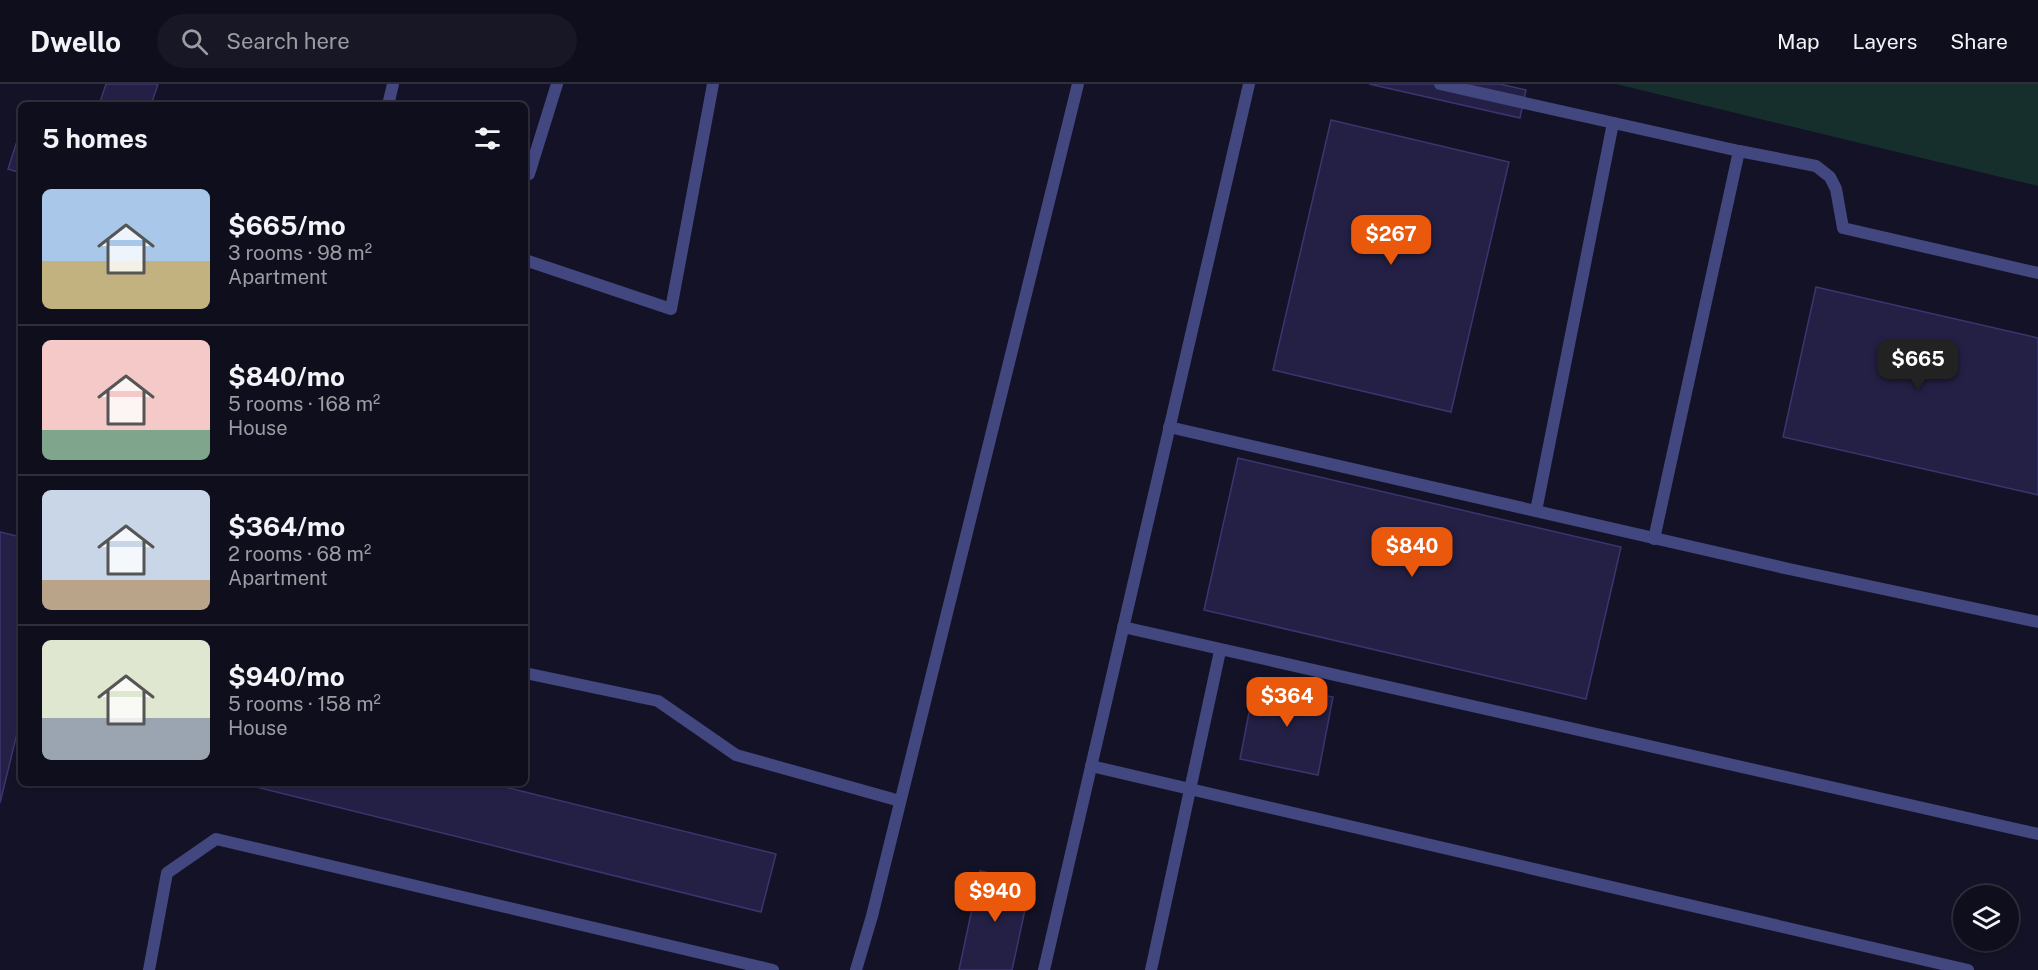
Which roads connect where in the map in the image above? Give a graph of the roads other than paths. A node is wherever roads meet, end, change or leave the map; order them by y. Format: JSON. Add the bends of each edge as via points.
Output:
{"nodes":[{"id":1,"x":393,"y":84,"type":"edge"},
{"id":2,"x":557,"y":84,"type":"edge"},
{"id":3,"x":713,"y":84,"type":"edge"},
{"id":4,"x":1078,"y":84,"type":"edge"},
{"id":5,"x":1248,"y":84,"type":"edge"},
{"id":6,"x":1440,"y":84,"type":"edge"},
{"id":7,"x":389,"y":102,"type":"edge"},
{"id":8,"x":1613,"y":123,"type":"junction"},
{"id":9,"x":1739,"y":151,"type":"junction"},
{"id":10,"x":528,"y":174,"type":"edge"},
{"id":11,"x":528,"y":261,"type":"edge"},
{"id":12,"x":2038,"y":273,"type":"edge"},
{"id":13,"x":1169,"y":428,"type":"junction"},
{"id":14,"x":1536,"y":512,"type":"junction"},
{"id":15,"x":1654,"y":539,"type":"junction"},
{"id":16,"x":2038,"y":622,"type":"edge"},
{"id":17,"x":1123,"y":627,"type":"junction"},
{"id":18,"x":1220,"y":651,"type":"junction"},
{"id":19,"x":528,"y":674,"type":"edge"},
{"id":20,"x":1091,"y":766,"type":"junction"},
{"id":21,"x":1190,"y":789,"type":"junction"},
{"id":22,"x":900,"y":801,"type":"junction"},
{"id":23,"x":2038,"y":834,"type":"edge"},
{"id":24,"x":149,"y":970,"type":"edge"},
{"id":25,"x":773,"y":970,"type":"edge"},
{"id":26,"x":856,"y":970,"type":"edge"},
{"id":27,"x":1044,"y":970,"type":"edge"},
{"id":28,"x":1151,"y":970,"type":"edge"},
{"id":29,"x":1968,"y":970,"type":"edge"}],
"edges":[{"from":1,"to":7,"type":"lane"},
{"from":2,"to":10,"type":"lane"},
{"from":3,"to":11,"type":"lane","via":[[671,309]]},
{"from":4,"to":22,"type":"lane"},
{"from":5,"to":13,"type":"lane"},
{"from":6,"to":8,"type":"lane"},
{"from":8,"to":9,"type":"lane"},
{"from":8,"to":14,"type":"lane"},
{"from":9,"to":12,"type":"lane","via":[[1816,166],[1830,177],[1836,189],[1843,228]]},
{"from":9,"to":15,"type":"lane"},
{"from":13,"to":14,"type":"lane"},
{"from":13,"to":17,"type":"lane"},
{"from":14,"to":15,"type":"lane"},
{"from":15,"to":16,"type":"lane"},
{"from":17,"to":18,"type":"lane"},
{"from":17,"to":20,"type":"lane"},
{"from":18,"to":21,"type":"lane"},
{"from":18,"to":23,"type":"lane"},
{"from":19,"to":22,"type":"lane","via":[[658,701],[736,755]]},
{"from":20,"to":21,"type":"lane"},
{"from":20,"to":27,"type":"lane"},
{"from":21,"to":28,"type":"lane"},
{"from":21,"to":29,"type":"lane"},
{"from":22,"to":26,"type":"lane"},
{"from":24,"to":25,"type":"lane","via":[[167,873],[216,839]]}]}
